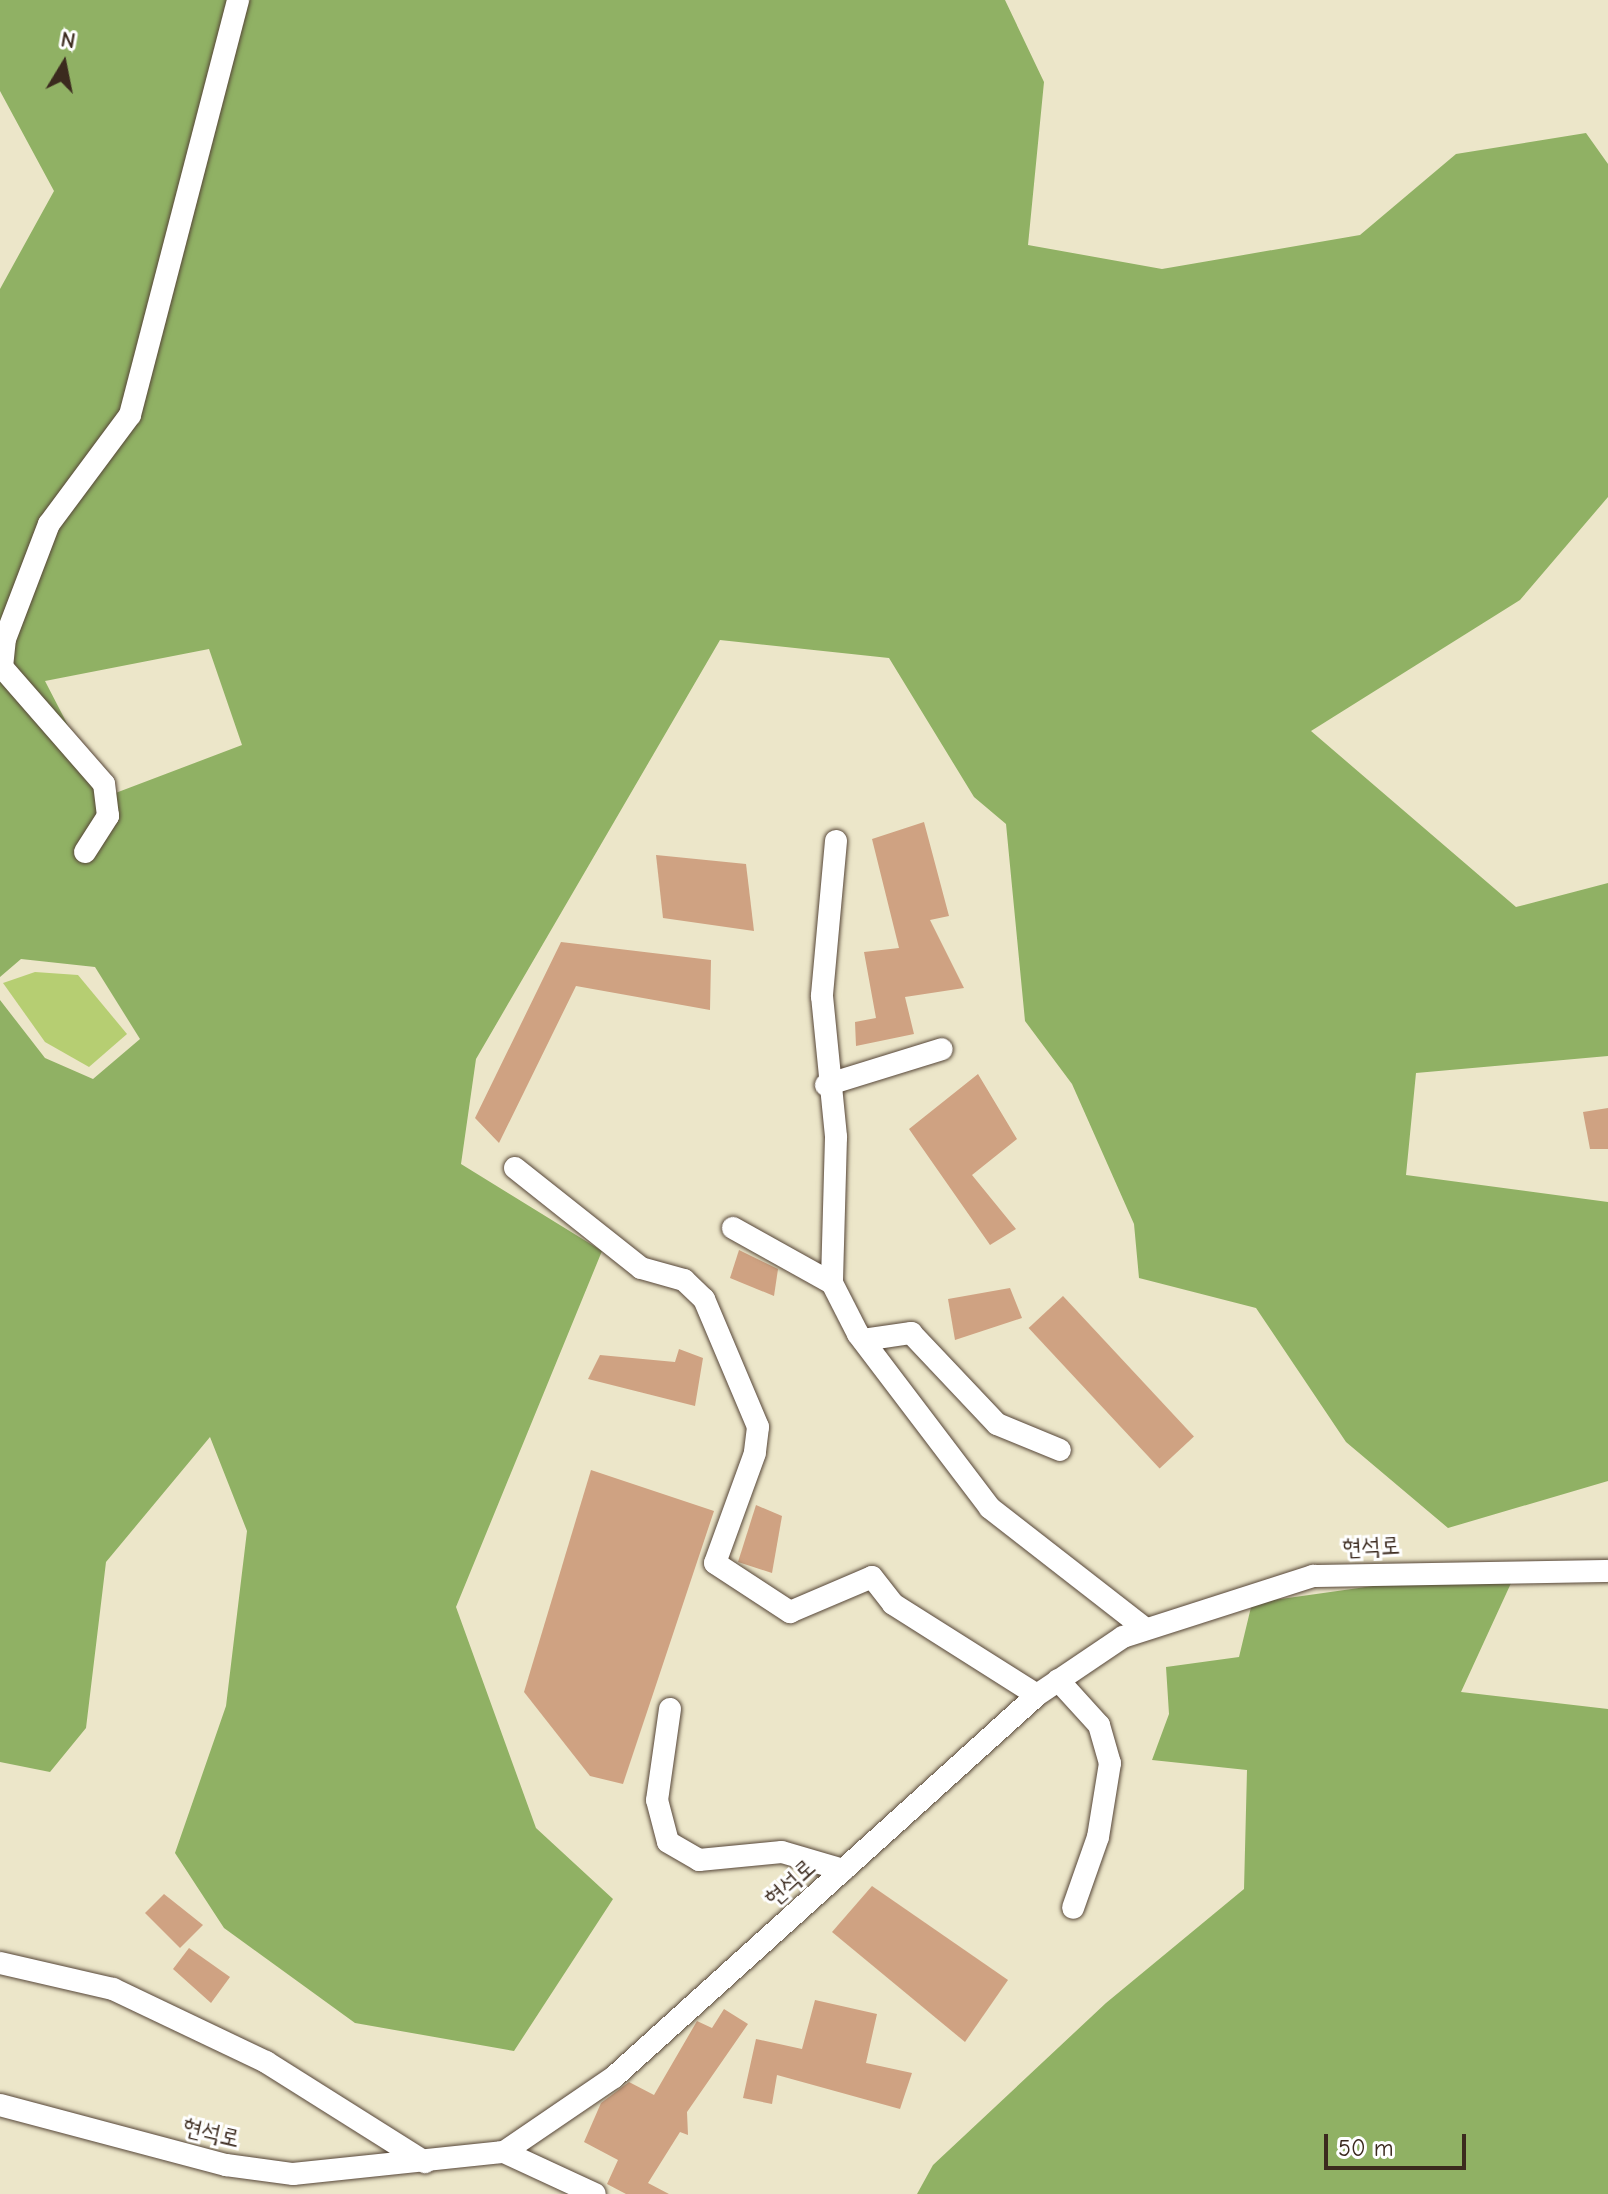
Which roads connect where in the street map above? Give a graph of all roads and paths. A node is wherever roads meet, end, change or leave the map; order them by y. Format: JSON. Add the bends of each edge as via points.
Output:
{"nodes":[{"id":1,"x":238,"y":0,"type":"edge"},
{"id":2,"x":836,"y":841,"type":"dead end"},
{"id":3,"x":85,"y":852,"type":"dead end"},
{"id":4,"x":942,"y":1049,"type":"dead end"},
{"id":5,"x":826,"y":1085,"type":"junction"},
{"id":6,"x":515,"y":1168,"type":"dead end"},
{"id":7,"x":733,"y":1228,"type":"dead end"},
{"id":8,"x":832,"y":1283,"type":"junction"},
{"id":9,"x":863,"y":1340,"type":"junction"},
{"id":10,"x":1060,"y":1450,"type":"dead end"},
{"id":11,"x":1608,"y":1571,"type":"edge"},
{"id":12,"x":1144,"y":1628,"type":"junction"},
{"id":13,"x":1058,"y":1680,"type":"junction"},
{"id":14,"x":1037,"y":1695,"type":"junction"},
{"id":15,"x":670,"y":1709,"type":"dead end"},
{"id":16,"x":843,"y":1870,"type":"junction"},
{"id":17,"x":1073,"y":1908,"type":"dead end"},
{"id":18,"x":0,"y":1963,"type":"edge"},
{"id":19,"x":0,"y":2105,"type":"edge"},
{"id":20,"x":504,"y":2152,"type":"junction"},
{"id":21,"x":425,"y":2162,"type":"junction"},
{"id":22,"x":309,"y":2185,"type":"edge"},
{"id":23,"x":595,"y":2194,"type":"edge"}],
"edges":[{"from":1,"to":3,"type":"street","via":[[130,415],[49,524],[5,639],[2,667],[104,784],[108,816]]},
{"from":2,"to":5,"type":"street","via":[[822,996]]},
{"from":4,"to":5,"type":"street"},
{"from":5,"to":8,"type":"street","via":[[836,1137]]},
{"from":6,"to":14,"type":"street","via":[[641,1268],[684,1280],[704,1299],[758,1427],[755,1453],[715,1563],[790,1612],[872,1577],[893,1604]]},
{"from":7,"to":8,"type":"street"},
{"from":8,"to":9,"type":"street"},
{"from":9,"to":10,"type":"street","via":[[911,1333],[997,1424]]},
{"from":9,"to":12,"type":"street","via":[[990,1508]]},
{"from":11,"to":12,"type":"street","name":"현석로","via":[[1313,1576]]},
{"from":12,"to":13,"type":"street","name":"현석로"},
{"from":13,"to":14,"type":"street","name":"현석로"},
{"from":13,"to":17,"type":"street","via":[[1099,1725],[1110,1763],[1098,1837]]},
{"from":14,"to":16,"type":"street","name":"현석로"},
{"from":15,"to":16,"type":"street","via":[[657,1800],[668,1842],[699,1860],[782,1852]]},
{"from":16,"to":20,"type":"street","name":"현석로","via":[[614,2077]]},
{"from":18,"to":21,"type":"street","via":[[113,1989],[266,2062]]},
{"from":19,"to":22,"type":"street","name":"현석로"},
{"from":20,"to":21,"type":"street","name":"현석로"},
{"from":20,"to":23,"type":"street"},
{"from":21,"to":22,"type":"street","name":"현석로"}]}
